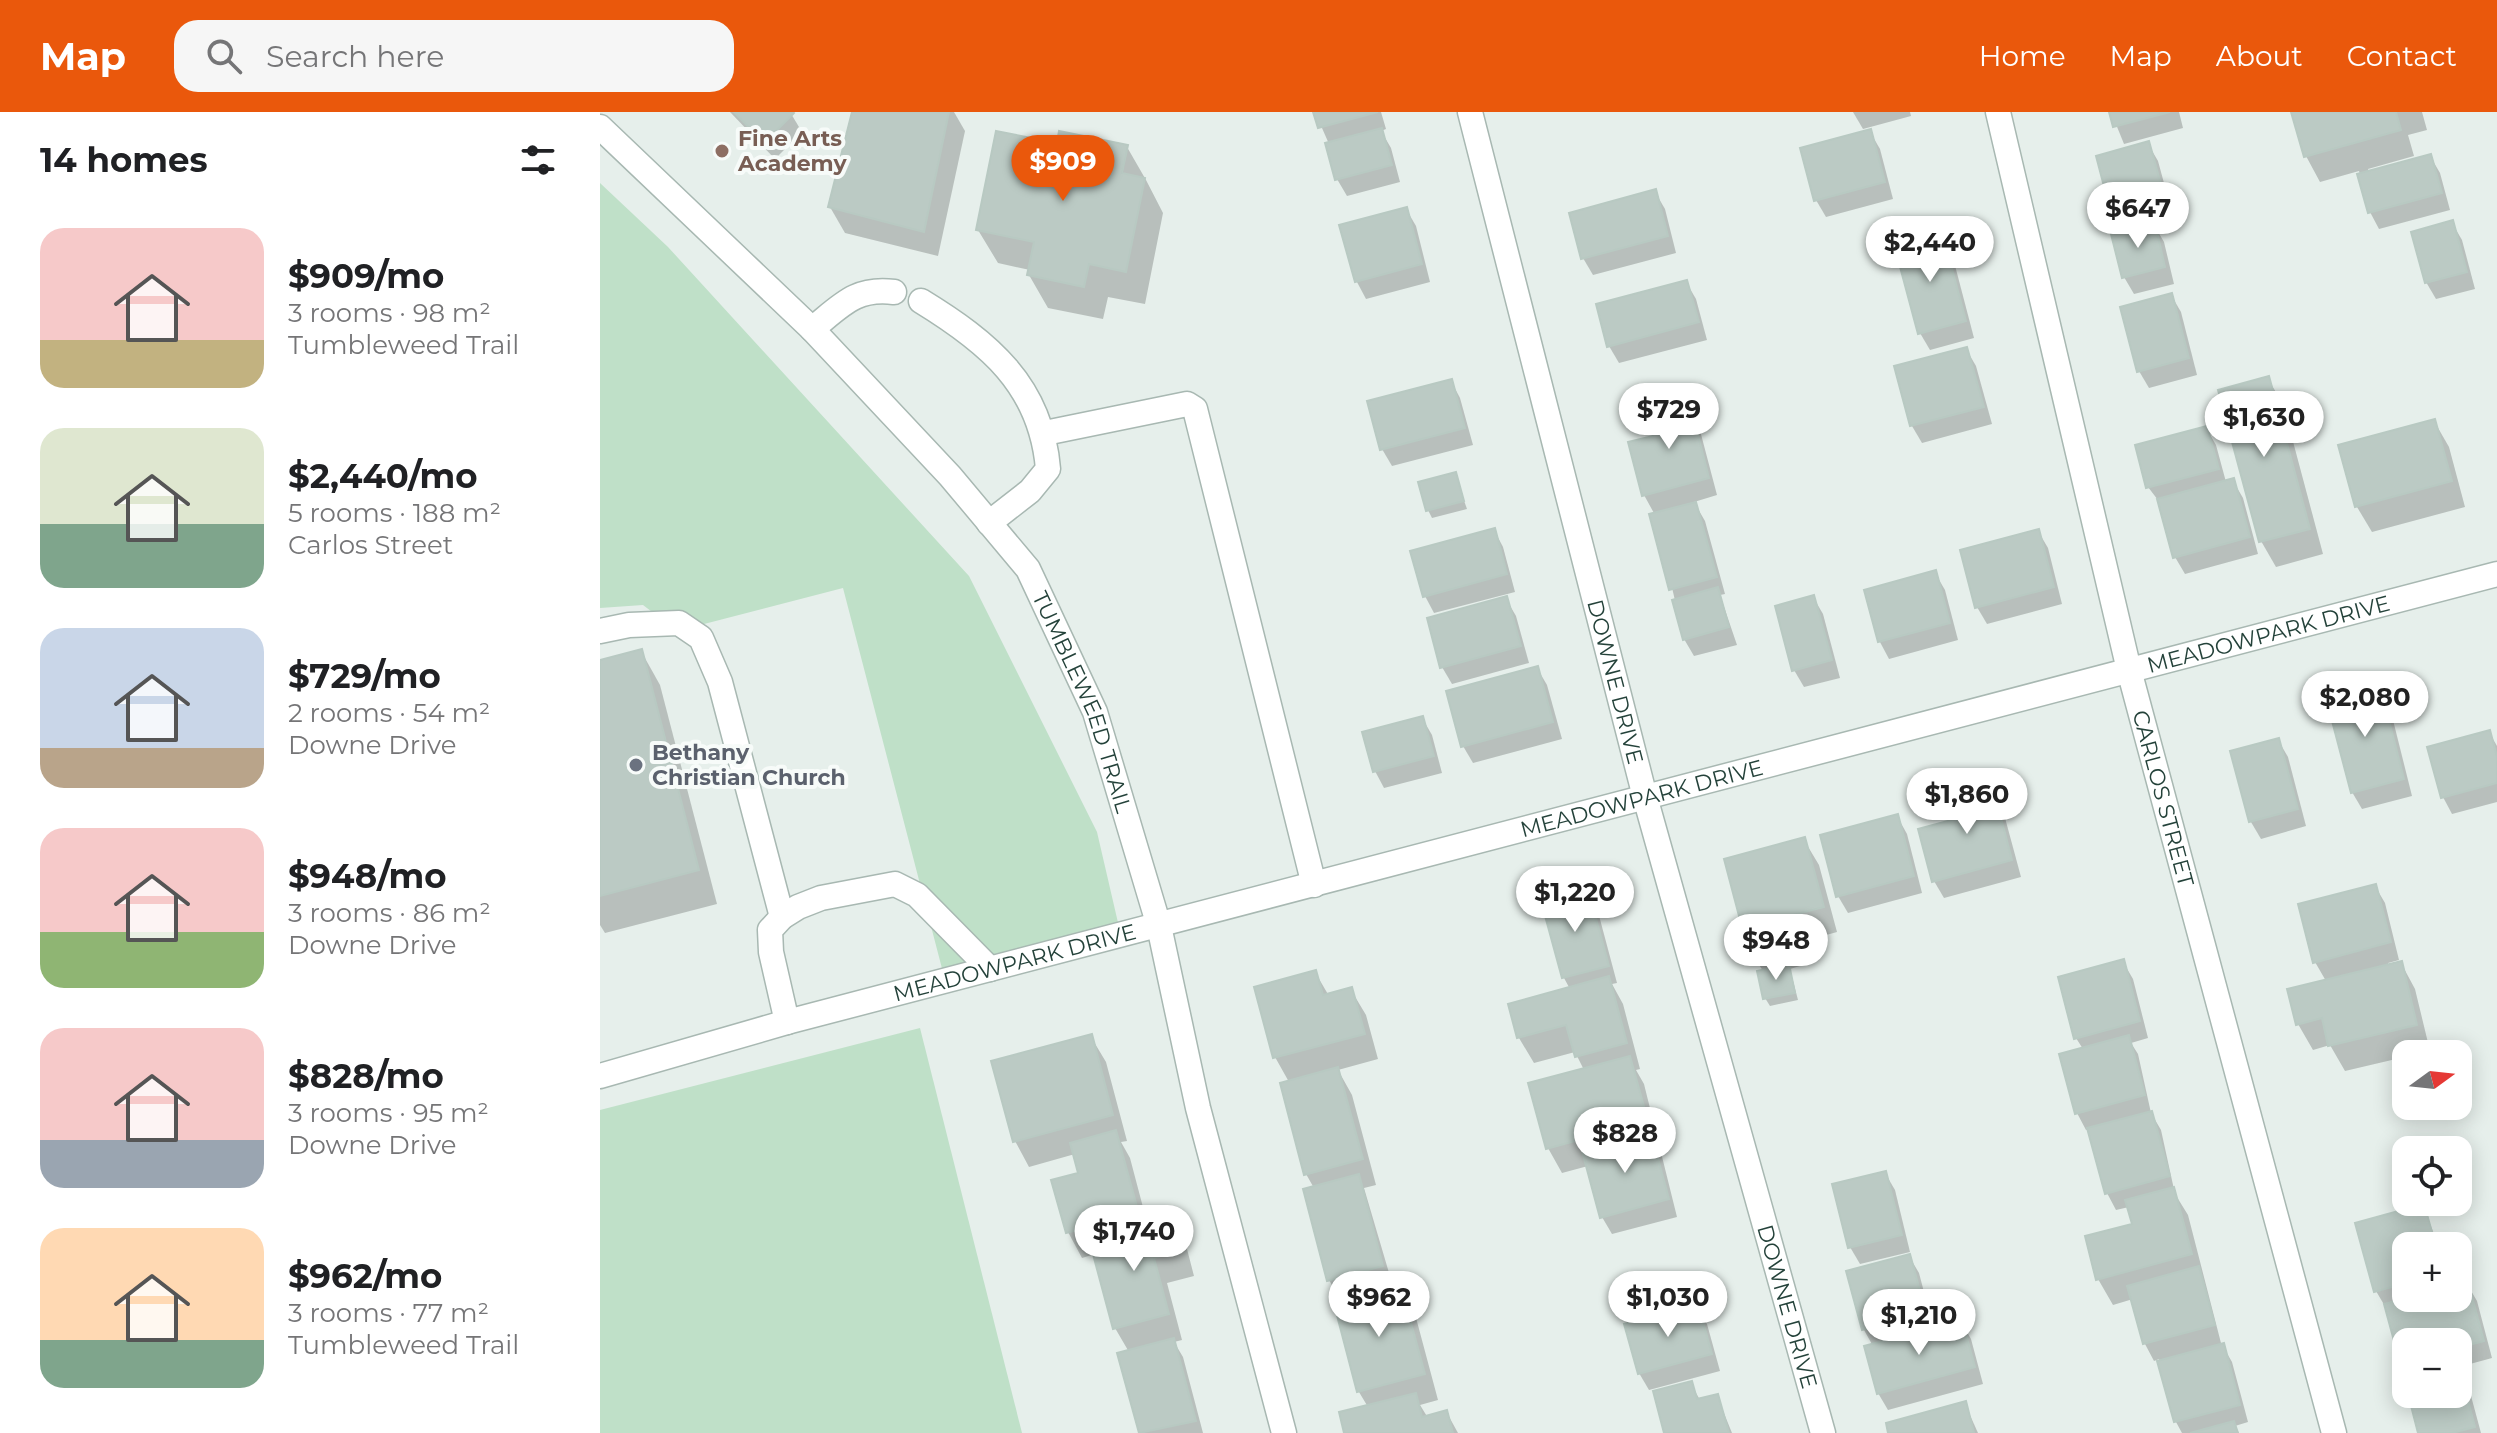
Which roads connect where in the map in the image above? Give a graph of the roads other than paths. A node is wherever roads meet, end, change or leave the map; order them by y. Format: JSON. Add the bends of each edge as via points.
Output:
{"nodes":[{"id":1,"x":1470,"y":112,"type":"edge"},
{"id":2,"x":1998,"y":112,"type":"edge"},
{"id":3,"x":600,"y":127,"type":"edge"},
{"id":4,"x":894,"y":292,"type":"dead end"},
{"id":5,"x":921,"y":301,"type":"dead end"},
{"id":6,"x":812,"y":329,"type":"junction"},
{"id":7,"x":1045,"y":433,"type":"junction"},
{"id":8,"x":989,"y":523,"type":"junction"},
{"id":9,"x":2497,"y":574,"type":"edge"},
{"id":10,"x":600,"y":631,"type":"edge"},
{"id":11,"x":2129,"y":670,"type":"junction"},
{"id":12,"x":1645,"y":797,"type":"junction"},
{"id":13,"x":1314,"y":885,"type":"junction"},
{"id":14,"x":782,"y":917,"type":"junction"},
{"id":15,"x":1159,"y":926,"type":"junction"},
{"id":16,"x":990,"y":969,"type":"junction"},
{"id":17,"x":787,"y":1022,"type":"junction"},
{"id":18,"x":600,"y":1076,"type":"edge"},
{"id":19,"x":1284,"y":1433,"type":"edge"},
{"id":20,"x":1823,"y":1433,"type":"edge"},
{"id":21,"x":2334,"y":1433,"type":"edge"}],
"edges":[{"from":1,"to":12,"type":"street","name":"DOWNE DRIVE"},
{"from":2,"to":11,"type":"street","name":"CARLOS STREET"},
{"from":3,"to":6,"type":"street","name":"TUMBLEWEED TRAIL"},
{"from":4,"to":6,"type":"street","via":[[871,289],[855,295]]},
{"from":5,"to":7,"type":"street","via":[[972,332],[1015,375]]},
{"from":6,"to":8,"type":"street","name":"TUMBLEWEED TRAIL"},
{"from":7,"to":8,"type":"street","via":[[1048,469],[1030,491]]},
{"from":7,"to":13,"type":"street","via":[[1187,404],[1195,409]]},
{"from":8,"to":15,"type":"street","name":"TUMBLEWEED TRAIL","via":[[1028,569],[1095,712]]},
{"from":9,"to":11,"type":"street","name":"MEADOWPARK DRIVE"},
{"from":10,"to":14,"type":"street","via":[[679,623],[701,638],[720,682]]},
{"from":11,"to":12,"type":"street","name":"MEADOWPARK DRIVE"},
{"from":11,"to":21,"type":"street","name":"CARLOS STREET"},
{"from":12,"to":13,"type":"street","name":"MEADOWPARK DRIVE"},
{"from":12,"to":20,"type":"street","name":"DOWNE DRIVE"},
{"from":13,"to":15,"type":"street","name":"MEADOWPARK DRIVE"},
{"from":14,"to":16,"type":"street","via":[[821,898],[895,884],[917,895]]},
{"from":14,"to":17,"type":"street","via":[[770,930],[771,952]]},
{"from":15,"to":16,"type":"street","name":"MEADOWPARK DRIVE"},
{"from":15,"to":19,"type":"street","name":"TUMBLEWEED TRAIL","via":[[1198,1108]]},
{"from":16,"to":17,"type":"street","name":"MEADOWPARK DRIVE"},
{"from":17,"to":18,"type":"street","name":"MEADOWPARK DRIVE"}]}
